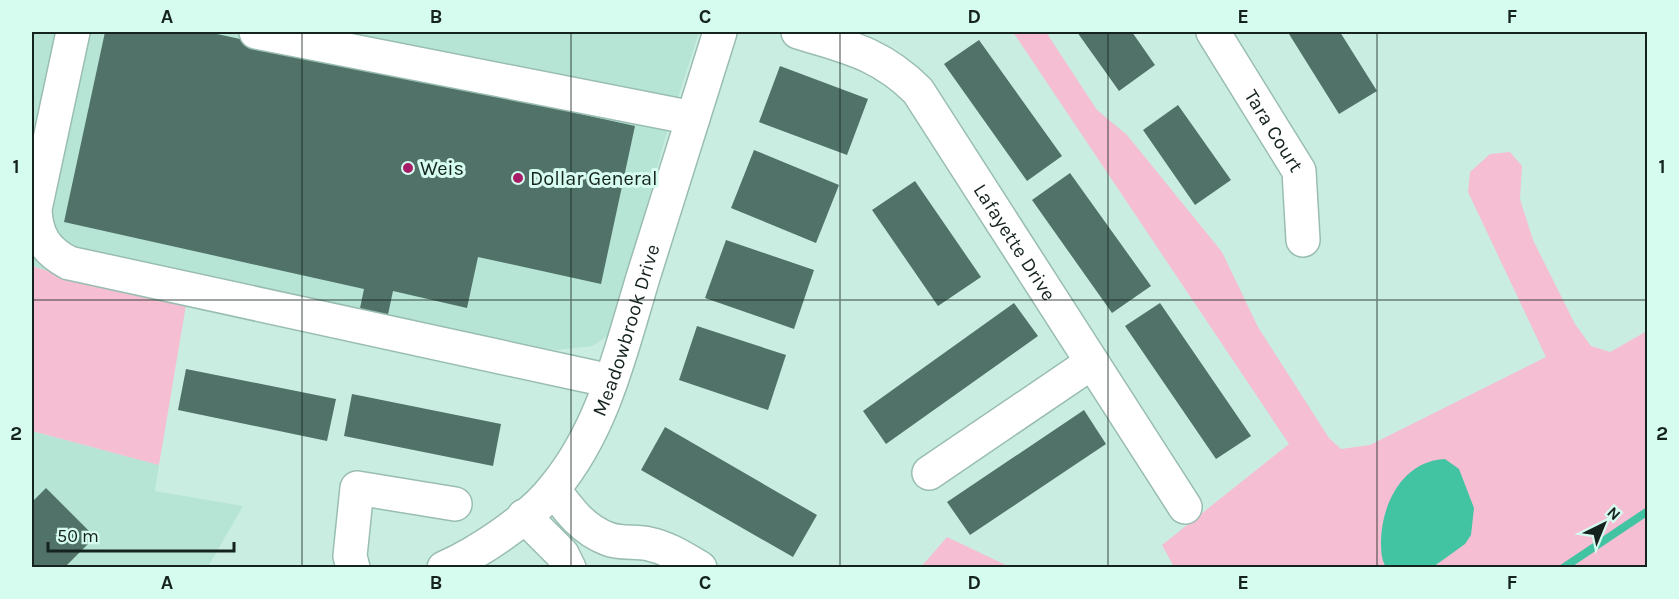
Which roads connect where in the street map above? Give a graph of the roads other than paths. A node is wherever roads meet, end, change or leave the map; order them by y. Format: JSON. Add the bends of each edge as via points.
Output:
{"nodes":[{"id":1,"x":73,"y":32,"type":"edge"},
{"id":2,"x":256,"y":32,"type":"edge"},
{"id":3,"x":720,"y":32,"type":"edge"},
{"id":4,"x":798,"y":32,"type":"edge"},
{"id":5,"x":1213,"y":32,"type":"edge"},
{"id":6,"x":693,"y":118,"type":"junction"},
{"id":7,"x":1303,"y":240,"type":"dead end"},
{"id":8,"x":1091,"y":363,"type":"junction"},
{"id":9,"x":611,"y":381,"type":"junction"},
{"id":10,"x":929,"y":473,"type":"dead end"},
{"id":11,"x":554,"y":489,"type":"junction"},
{"id":12,"x":455,"y":504,"type":"dead end"},
{"id":13,"x":1185,"y":507,"type":"dead end"},
{"id":14,"x":524,"y":516,"type":"junction"},
{"id":15,"x":608,"y":539,"type":"junction"},
{"id":16,"x":353,"y":567,"type":"edge"},
{"id":17,"x":444,"y":567,"type":"edge"},
{"id":18,"x":569,"y":567,"type":"edge"},
{"id":19,"x":581,"y":567,"type":"edge"},
{"id":20,"x":700,"y":567,"type":"edge"}],
"edges":[{"from":1,"to":9,"type":"street","via":[[35,209],[42,242],[54,255],[69,263]]},
{"from":2,"to":6,"type":"street"},
{"from":3,"to":6,"type":"street","name":"Meadowbrook Drive"},
{"from":4,"to":8,"type":"street","name":"Lafayette Drive","via":[[868,53],[897,71],[918,91]]},
{"from":5,"to":7,"type":"street","name":"Tara Court","via":[[1299,171]]},
{"from":6,"to":9,"type":"street","name":"Meadowbrook Drive"},
{"from":8,"to":10,"type":"street"},
{"from":8,"to":13,"type":"street","name":"Lafayette Drive"},
{"from":9,"to":11,"type":"street","name":"Meadowbrook Drive","via":[[586,442]]},
{"from":11,"to":14,"type":"street","name":"Meadowbrook Drive"},
{"from":11,"to":15,"type":"street","via":[[589,530]]},
{"from":12,"to":16,"type":"street","via":[[357,488],[350,556]]},
{"from":14,"to":17,"type":"street","name":"Meadowbrook Drive"},
{"from":14,"to":18,"type":"street","via":[[562,554]]},
{"from":15,"to":19,"type":"street"},
{"from":15,"to":20,"type":"street","via":[[647,543]]}]}
